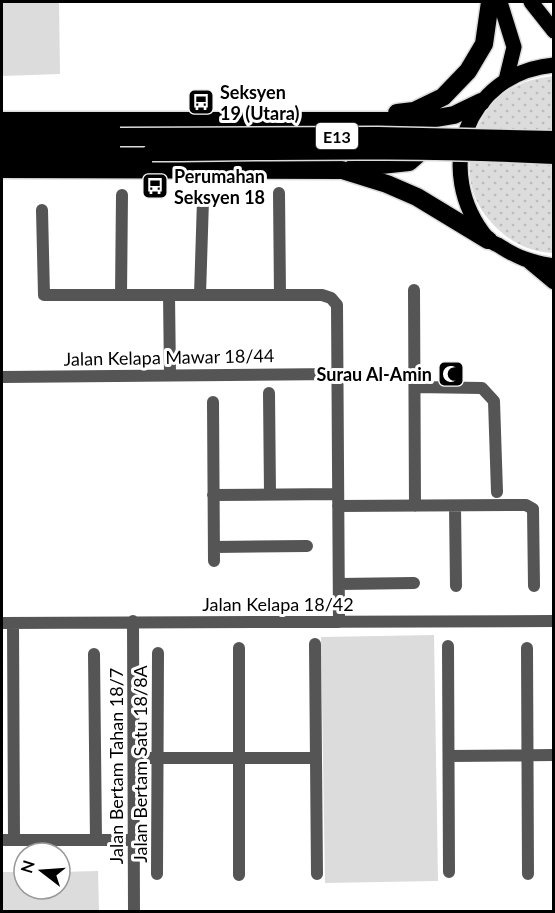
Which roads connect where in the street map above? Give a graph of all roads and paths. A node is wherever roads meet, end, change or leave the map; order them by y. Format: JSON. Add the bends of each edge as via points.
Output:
{"nodes":[{"id":1,"x":490,"y":2,"type":"edge"},
{"id":2,"x":500,"y":2,"type":"edge"},
{"id":3,"x":531,"y":2,"type":"edge"},
{"id":4,"x":554,"y":32,"type":"edge"},
{"id":5,"x":554,"y":65,"type":"edge"},
{"id":6,"x":506,"y":80,"type":"junction"},
{"id":7,"x":481,"y":102,"type":"junction"},
{"id":8,"x":312,"y":120,"type":"junction"},
{"id":9,"x":2,"y":121,"type":"edge"},
{"id":10,"x":379,"y":121,"type":"junction"},
{"id":11,"x":2,"y":137,"type":"edge"},
{"id":12,"x":554,"y":140,"type":"edge"},
{"id":13,"x":2,"y":153,"type":"edge"},
{"id":14,"x":554,"y":155,"type":"edge"},
{"id":15,"x":2,"y":169,"type":"edge"},
{"id":16,"x":342,"y":170,"type":"junction"},
{"id":17,"x":279,"y":193,"type":"dead end"},
{"id":18,"x":122,"y":195,"type":"dead end"},
{"id":19,"x":203,"y":200,"type":"dead end"},
{"id":20,"x":42,"y":210,"type":"dead end"},
{"id":21,"x":488,"y":240,"type":"junction"},
{"id":22,"x":530,"y":262,"type":"junction"},
{"id":23,"x":554,"y":266,"type":"edge"},
{"id":24,"x":554,"y":282,"type":"edge"},
{"id":25,"x":414,"y":290,"type":"dead end"},
{"id":26,"x":121,"y":295,"type":"junction"},
{"id":27,"x":169,"y":295,"type":"junction"},
{"id":28,"x":200,"y":295,"type":"junction"},
{"id":29,"x":280,"y":295,"type":"junction"},
{"id":30,"x":337,"y":374,"type":"junction"},
{"id":31,"x":170,"y":375,"type":"junction"},
{"id":32,"x":2,"y":377,"type":"edge"},
{"id":33,"x":415,"y":387,"type":"junction"},
{"id":34,"x":269,"y":393,"type":"dead end"},
{"id":35,"x":213,"y":402,"type":"dead end"},
{"id":36,"x":497,"y":492,"type":"dead end"},
{"id":37,"x":270,"y":494,"type":"junction"},
{"id":38,"x":213,"y":495,"type":"junction"},
{"id":39,"x":338,"y":500,"type":"junction"},
{"id":40,"x":415,"y":506,"type":"junction"},
{"id":41,"x":455,"y":506,"type":"junction"},
{"id":42,"x":307,"y":546,"type":"dead end"},
{"id":43,"x":213,"y":547,"type":"junction"},
{"id":44,"x":214,"y":561,"type":"dead end"},
{"id":45,"x":414,"y":583,"type":"dead end"},
{"id":46,"x":339,"y":584,"type":"junction"},
{"id":47,"x":456,"y":586,"type":"dead end"},
{"id":48,"x":534,"y":586,"type":"dead end"},
{"id":49,"x":133,"y":621,"type":"junction"},
{"id":50,"x":554,"y":621,"type":"edge"},
{"id":51,"x":339,"y":622,"type":"junction"},
{"id":52,"x":7,"y":623,"type":"edge"},
{"id":53,"x":315,"y":644,"type":"dead end"},
{"id":54,"x":448,"y":646,"type":"dead end"},
{"id":55,"x":7,"y":648,"type":"edge"},
{"id":56,"x":239,"y":648,"type":"dead end"},
{"id":57,"x":527,"y":648,"type":"dead end"},
{"id":58,"x":158,"y":653,"type":"dead end"},
{"id":59,"x":94,"y":654,"type":"dead end"},
{"id":60,"x":527,"y":755,"type":"junction"},
{"id":61,"x":554,"y":755,"type":"edge"},
{"id":62,"x":448,"y":756,"type":"junction"},
{"id":63,"x":158,"y":757,"type":"junction"},
{"id":64,"x":239,"y":757,"type":"junction"},
{"id":65,"x":134,"y":758,"type":"junction"},
{"id":66,"x":316,"y":758,"type":"junction"},
{"id":67,"x":8,"y":840,"type":"edge"},
{"id":68,"x":96,"y":840,"type":"junction"},
{"id":69,"x":134,"y":840,"type":"junction"},
{"id":70,"x":449,"y":872,"type":"dead end"},
{"id":71,"x":157,"y":874,"type":"dead end"},
{"id":72,"x":317,"y":874,"type":"dead end"},
{"id":73,"x":528,"y":874,"type":"dead end"},
{"id":74,"x":239,"y":875,"type":"dead end"},
{"id":75,"x":134,"y":912,"type":"edge"}],
"edges":[{"from":1,"to":8,"type":"highway","via":[[484,44],[468,71],[443,97],[414,111]]},
{"from":2,"to":6,"type":"main road","via":[[514,47]]},
{"from":3,"to":4,"type":"main road"},
{"from":5,"to":6,"type":"main road","via":[[524,71]]},
{"from":6,"to":7,"type":"main road"},
{"from":7,"to":10,"type":"highway","via":[[454,115],[419,121]]},
{"from":7,"to":21,"type":"main road","via":[[462,143],[460,180],[467,206]]},
{"from":8,"to":9,"type":"highway"},
{"from":8,"to":10,"type":"highway"},
{"from":10,"to":16,"type":"highway","via":[[412,129],[420,141],[417,155],[409,162]]},
{"from":11,"to":12,"type":"highway","number":"E13","bridge":true,"via":[[378,136]]},
{"from":13,"to":14,"type":"highway","number":"E13","bridge":true,"via":[[392,150]]},
{"from":15,"to":16,"type":"highway"},
{"from":16,"to":21,"type":"highway","via":[[417,197]]},
{"from":17,"to":29,"type":"street"},
{"from":18,"to":26,"type":"street"},
{"from":19,"to":28,"type":"street"},
{"from":20,"to":26,"type":"street","via":[[44,295]]},
{"from":21,"to":22,"type":"main road"},
{"from":22,"to":23,"type":"main road"},
{"from":22,"to":24,"type":"main road"},
{"from":25,"to":33,"type":"street"},
{"from":26,"to":27,"type":"street"},
{"from":27,"to":28,"type":"street"},
{"from":27,"to":31,"type":"street"},
{"from":28,"to":29,"type":"street"},
{"from":29,"to":30,"type":"street","via":[[322,295],[337,305]]},
{"from":30,"to":31,"type":"street","name":"Jalan Kelapa Mawar 18/44"},
{"from":30,"to":39,"type":"street"},
{"from":31,"to":32,"type":"street","name":"Jalan Kelapa Mawar 18/44"},
{"from":33,"to":36,"type":"street","via":[[482,388],[494,401]]},
{"from":33,"to":40,"type":"street"},
{"from":34,"to":37,"type":"street"},
{"from":35,"to":38,"type":"street"},
{"from":37,"to":38,"type":"street"},
{"from":37,"to":39,"type":"street"},
{"from":38,"to":43,"type":"street"},
{"from":39,"to":40,"type":"street"},
{"from":39,"to":46,"type":"street"},
{"from":40,"to":41,"type":"street"},
{"from":41,"to":47,"type":"street"},
{"from":41,"to":48,"type":"street","via":[[526,505],[532,509]]},
{"from":42,"to":43,"type":"street"},
{"from":43,"to":44,"type":"street"},
{"from":45,"to":46,"type":"street"},
{"from":46,"to":51,"type":"street"},
{"from":49,"to":51,"type":"street","name":"Jalan Kelapa 18/42"},
{"from":49,"to":52,"type":"street","name":"Jalan Kelapa 18/42"},
{"from":49,"to":65,"type":"street","name":"Jalan Bertam Tahan 18/7"},
{"from":50,"to":51,"type":"street","name":"Jalan Kelapa 18/42"},
{"from":52,"to":55,"type":"street"},
{"from":53,"to":66,"type":"street"},
{"from":54,"to":62,"type":"street"},
{"from":55,"to":67,"type":"street"},
{"from":56,"to":64,"type":"street"},
{"from":57,"to":60,"type":"street"},
{"from":58,"to":63,"type":"street","name":"Jalan Bertam Satu 18/8A"},
{"from":59,"to":68,"type":"street"},
{"from":60,"to":61,"type":"street"},
{"from":60,"to":62,"type":"street"},
{"from":60,"to":73,"type":"street"},
{"from":62,"to":70,"type":"street"},
{"from":63,"to":64,"type":"street"},
{"from":63,"to":65,"type":"street"},
{"from":63,"to":71,"type":"street","name":"Jalan Bertam Satu 18/8A"},
{"from":64,"to":66,"type":"street"},
{"from":64,"to":74,"type":"street"},
{"from":65,"to":69,"type":"street","name":"Jalan Bertam Tahan 18/7"},
{"from":66,"to":72,"type":"street"},
{"from":67,"to":68,"type":"street"},
{"from":68,"to":69,"type":"street"},
{"from":69,"to":75,"type":"street","name":"Jalan Bertam Tahan 18/7"}]}
